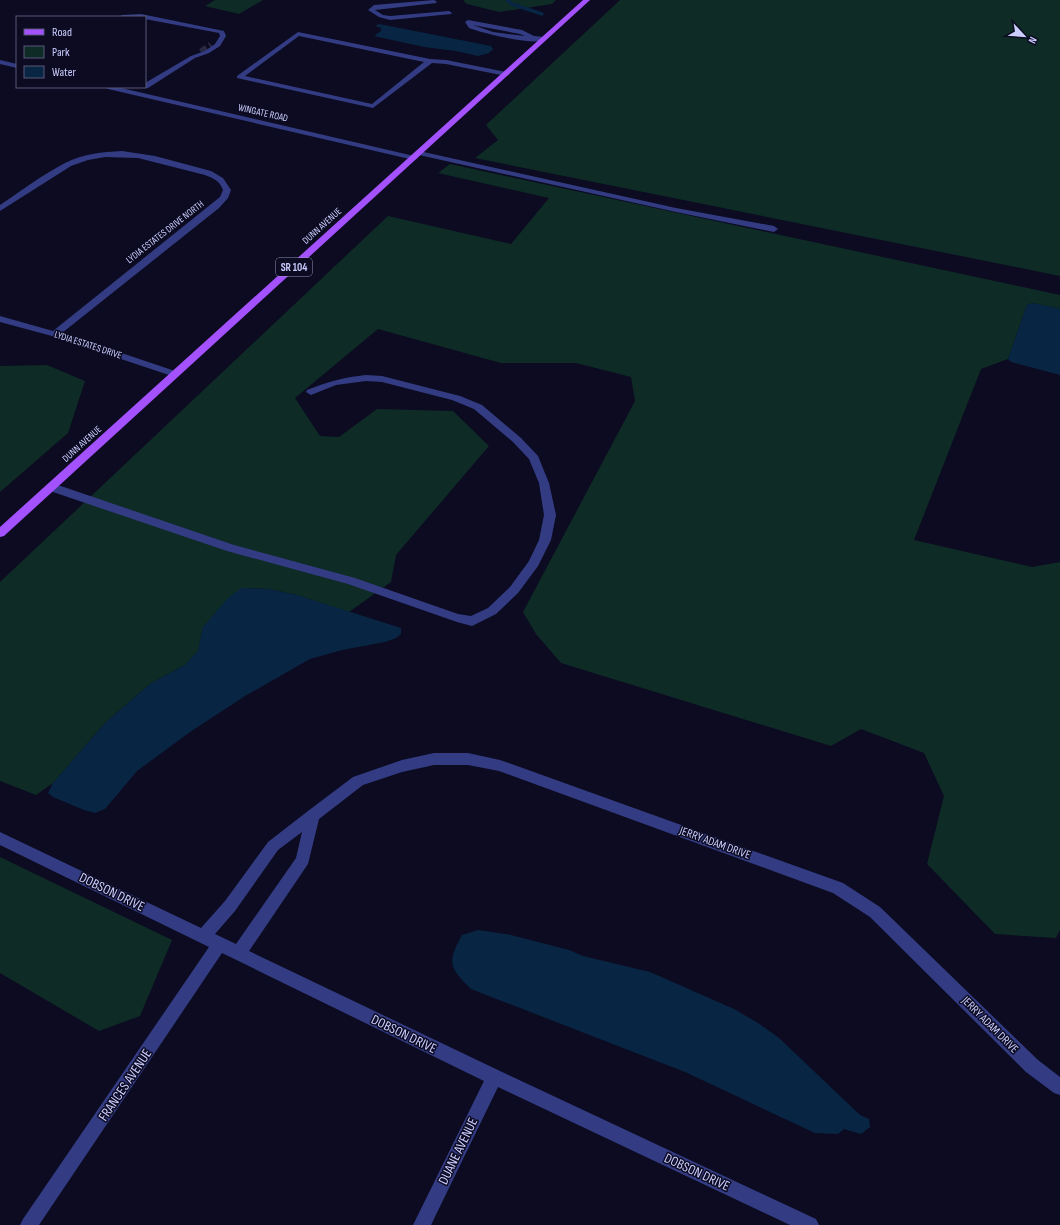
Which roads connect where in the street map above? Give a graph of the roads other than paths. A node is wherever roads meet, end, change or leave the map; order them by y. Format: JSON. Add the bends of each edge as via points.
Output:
{"nodes":[{"id":1,"x":587,"y":0,"type":"edge"},
{"id":2,"x":434,"y":1,"type":"edge"},
{"id":3,"x":146,"y":17,"type":"edge"},
{"id":4,"x":458,"y":17,"type":"junction"},
{"id":5,"x":544,"y":39,"type":"junction"},
{"id":6,"x":220,"y":42,"type":"junction"},
{"id":7,"x":211,"y":45,"type":"tunnel mouth"},
{"id":8,"x":430,"y":61,"type":"junction"},
{"id":9,"x":0,"y":62,"type":"edge"},
{"id":10,"x":16,"y":66,"type":"edge"},
{"id":11,"x":506,"y":74,"type":"junction"},
{"id":12,"x":146,"y":85,"type":"edge"},
{"id":13,"x":112,"y":88,"type":"edge"},
{"id":14,"x":141,"y":88,"type":"edge"},
{"id":15,"x":133,"y":93,"type":"junction"},
{"id":16,"x":416,"y":156,"type":"junction"},
{"id":17,"x":0,"y":208,"type":"edge"},
{"id":18,"x":774,"y":229,"type":"dead end"},
{"id":19,"x":0,"y":319,"type":"edge"},
{"id":20,"x":55,"y":334,"type":"junction"},
{"id":21,"x":175,"y":374,"type":"junction"},
{"id":22,"x":311,"y":392,"type":"dead end"},
{"id":23,"x":51,"y":487,"type":"junction"},
{"id":24,"x":0,"y":533,"type":"edge"},
{"id":25,"x":313,"y":815,"type":"junction"},
{"id":26,"x":0,"y":838,"type":"edge"},
{"id":27,"x":204,"y":936,"type":"junction"},
{"id":28,"x":220,"y":944,"type":"junction"},
{"id":29,"x":238,"y":954,"type":"junction"},
{"id":30,"x":494,"y":1077,"type":"junction"},
{"id":31,"x":1060,"y":1087,"type":"edge"},
{"id":32,"x":29,"y":1225,"type":"edge"},
{"id":33,"x":422,"y":1225,"type":"edge"},
{"id":34,"x":810,"y":1225,"type":"edge"}],
"edges":[{"from":1,"to":5,"type":"main road","name":"DUNN AVENUE","number":"SR 104"},
{"from":2,"to":4,"type":"street","via":[[441,9]]},
{"from":2,"to":4,"type":"street","via":[[374,7],[371,10],[390,18]]},
{"from":3,"to":6,"type":"street","via":[[222,32]]},
{"from":4,"to":5,"type":"street"},
{"from":5,"to":11,"type":"main road","name":"DUNN AVENUE","number":"SR 104"},
{"from":6,"to":7,"type":"street"},
{"from":6,"to":12,"type":"street","via":[[208,52],[199,54]]},
{"from":8,"to":8,"type":"street","via":[[298,34],[239,76],[373,106]]},
{"from":8,"to":11,"type":"street"},
{"from":9,"to":10,"type":"street"},
{"from":11,"to":16,"type":"main road","name":"DUNN AVENUE","number":"SR 104"},
{"from":13,"to":15,"type":"street","name":"WINGATE ROAD"},
{"from":14,"to":15,"type":"street"},
{"from":15,"to":16,"type":"street","name":"WINGATE ROAD"},
{"from":16,"to":18,"type":"street","name":"WINGATE ROAD"},
{"from":16,"to":21,"type":"main road","name":"DUNN AVENUE","number":"SR 104"},
{"from":17,"to":20,"type":"street","name":"LYDIA ESTATES DRIVE NORTH","via":[[68,164],[93,155],[120,152],[133,154],[218,177],[225,183],[227,190],[224,198],[216,206]]},
{"from":19,"to":20,"type":"street","name":"LYDIA ESTATES DRIVE"},
{"from":20,"to":21,"type":"street","name":"LYDIA ESTATES DRIVE"},
{"from":21,"to":23,"type":"main road","name":"DUNN AVENUE","number":"SR 104"},
{"from":22,"to":23,"type":"street","via":[[333,383],[366,378],[382,379],[456,398],[478,406],[534,458],[544,483],[550,515],[545,540],[534,564],[514,590],[492,611],[472,621],[457,618],[351,581],[201,538]]},
{"from":23,"to":24,"type":"main road","name":"DUNN AVENUE","number":"SR 104"},
{"from":25,"to":27,"type":"street","name":"JERRY ADAM DRIVE","via":[[273,846],[230,906]]},
{"from":25,"to":29,"type":"street","via":[[303,860]]},
{"from":25,"to":31,"type":"street","name":"JERRY ADAM DRIVE","via":[[358,781],[402,766],[434,759],[468,759],[519,772],[838,888],[875,912],[1032,1066]]},
{"from":26,"to":27,"type":"street","name":"DOBSON DRIVE"},
{"from":27,"to":28,"type":"street","name":"DOBSON DRIVE"},
{"from":28,"to":29,"type":"street","name":"DOBSON DRIVE"},
{"from":28,"to":32,"type":"street","name":"FRANCES AVENUE"},
{"from":29,"to":30,"type":"street","name":"DOBSON DRIVE"},
{"from":30,"to":33,"type":"street","name":"DUANE AVENUE"},
{"from":30,"to":34,"type":"street","name":"DOBSON DRIVE"}]}
